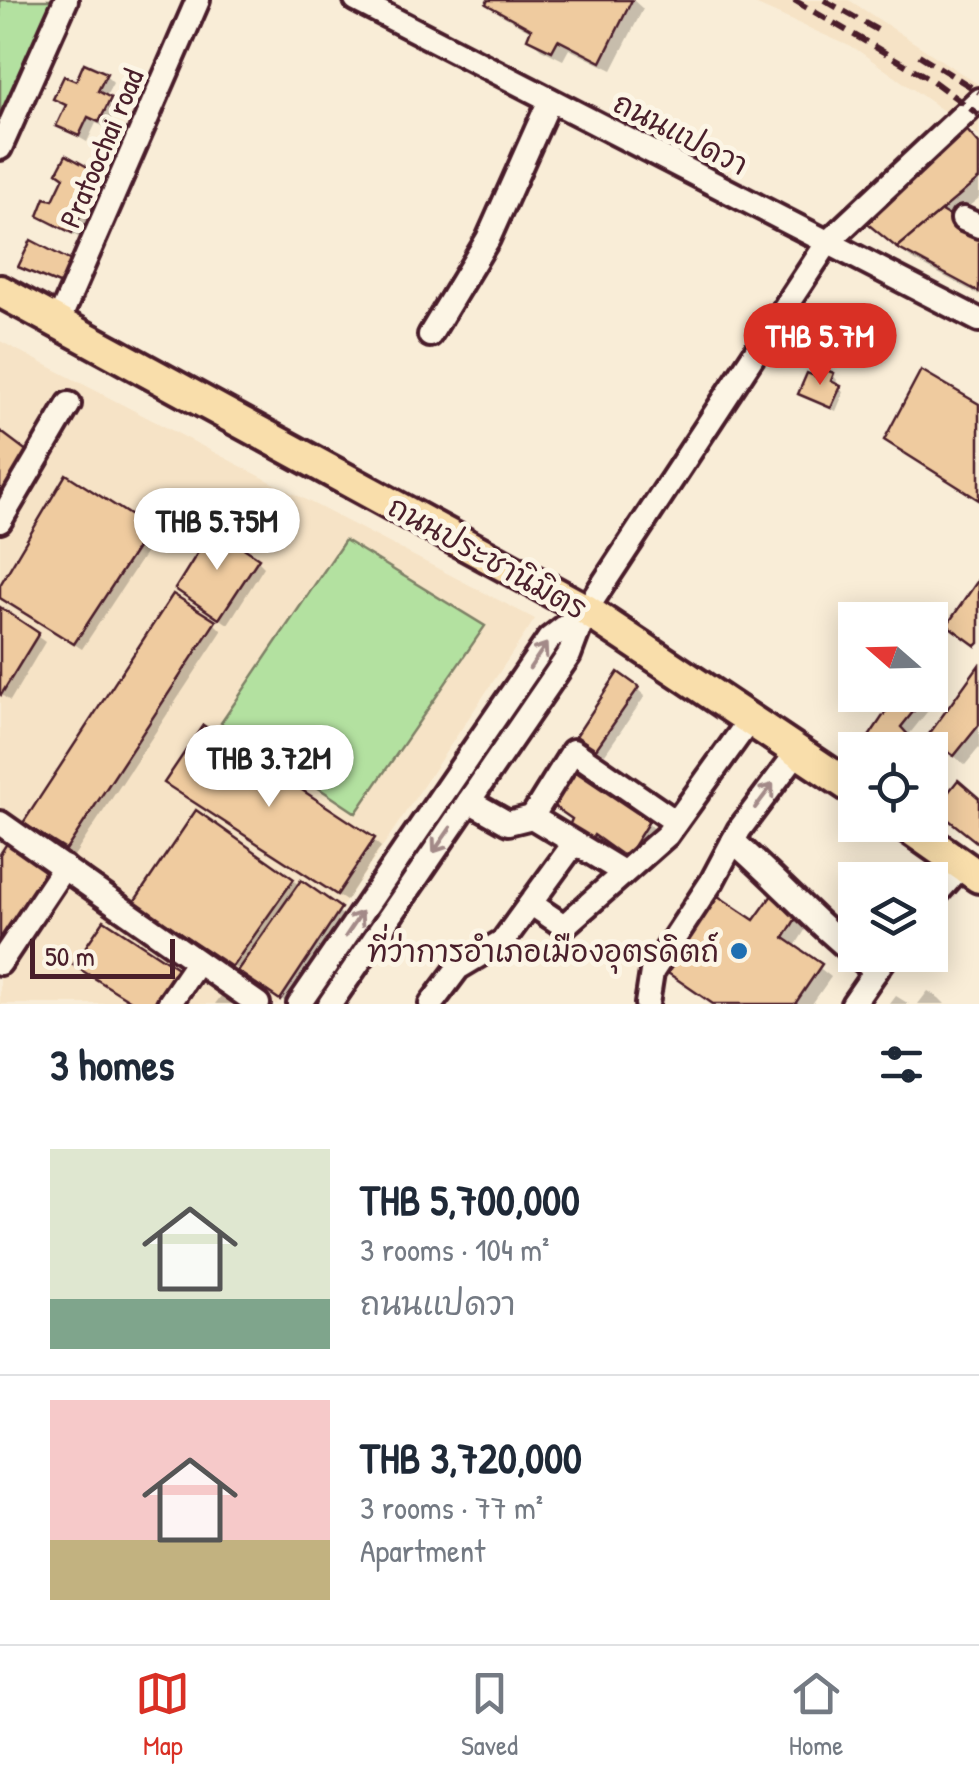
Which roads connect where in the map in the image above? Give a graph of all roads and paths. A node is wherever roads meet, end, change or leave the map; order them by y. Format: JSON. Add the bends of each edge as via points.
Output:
{"nodes":[{"id":1,"x":66,"y":0,"type":"edge"},
{"id":2,"x":198,"y":0,"type":"edge"},
{"id":3,"x":356,"y":0,"type":"edge"},
{"id":4,"x":550,"y":100,"type":"junction"},
{"id":5,"x":979,"y":100,"type":"edge"},
{"id":6,"x":0,"y":148,"type":"edge"},
{"id":7,"x":828,"y":242,"type":"junction"},
{"id":8,"x":0,"y":291,"type":"edge"},
{"id":9,"x":60,"y":320,"type":"junction"},
{"id":10,"x":979,"y":320,"type":"edge"},
{"id":11,"x":430,"y":335,"type":"dead end"},
{"id":12,"x":69,"y":404,"type":"dead end"},
{"id":13,"x":0,"y":521,"type":"edge"},
{"id":14,"x":586,"y":610,"type":"junction"},
{"id":15,"x":751,"y":718,"type":"junction"},
{"id":16,"x":798,"y":751,"type":"junction"},
{"id":17,"x":838,"y":778,"type":"edge"},
{"id":18,"x":469,"y":801,"type":"junction"},
{"id":19,"x":532,"y":817,"type":"junction"},
{"id":20,"x":0,"y":822,"type":"edge"},
{"id":21,"x":676,"y":822,"type":"junction"},
{"id":22,"x":732,"y":841,"type":"junction"},
{"id":23,"x":929,"y":842,"type":"edge"},
{"id":24,"x":573,"y":845,"type":"junction"},
{"id":25,"x":64,"y":867,"type":"junction"},
{"id":26,"x":970,"y":871,"type":"edge"},
{"id":27,"x":623,"y":872,"type":"junction"},
{"id":28,"x":948,"y":887,"type":"edge"},
{"id":29,"x":534,"y":905,"type":"junction"},
{"id":30,"x":838,"y":940,"type":"edge"},
{"id":31,"x":0,"y":962,"type":"edge"},
{"id":32,"x":197,"y":963,"type":"junction"},
{"id":33,"x":876,"y":972,"type":"edge"},
{"id":34,"x":169,"y":1004,"type":"edge"},
{"id":35,"x":258,"y":1004,"type":"edge"},
{"id":36,"x":299,"y":1004,"type":"edge"},
{"id":37,"x":330,"y":1004,"type":"edge"},
{"id":38,"x":431,"y":1004,"type":"edge"},
{"id":39,"x":647,"y":1004,"type":"edge"},
{"id":40,"x":853,"y":1004,"type":"edge"}],
"edges":[{"from":1,"to":6,"type":"street"},
{"from":2,"to":9,"type":"street","name":"Pratoochai road"},
{"from":3,"to":4,"type":"street","name":"ถนนแปดวา"},
{"from":4,"to":7,"type":"street","name":"ถนนแปดวา"},
{"from":4,"to":11,"type":"street","via":[[488,238]]},
{"from":5,"to":7,"type":"street"},
{"from":7,"to":10,"type":"street","name":"ถนนแปดวา"},
{"from":7,"to":14,"type":"street"},
{"from":8,"to":9,"type":"main road","name":"ถนนประชานิมิตร"},
{"from":9,"to":14,"type":"main road","name":"ถนนประชานิมิตร"},
{"from":12,"to":13,"type":"street"},
{"from":14,"to":15,"type":"main road","name":"ถนนประชานิมิตร"},
{"from":14,"to":18,"type":"street","via":[[569,655]]},
{"from":36,"to":14,"type":"street","one_way":true,"via":[[549,639]]},
{"from":15,"to":16,"type":"main road","name":"ถนนประชานิมิตร"},
{"from":15,"to":21,"type":"street"},
{"from":16,"to":17,"type":"main road","name":"ถนนประชานิมิตร"},
{"from":22,"to":16,"type":"street","one_way":true},
{"from":18,"to":19,"type":"street","via":[[508,823]]},
{"from":18,"to":37,"type":"street","one_way":true},
{"from":19,"to":21,"type":"street","via":[[573,751]]},
{"from":19,"to":24,"type":"street"},
{"from":20,"to":25,"type":"street"},
{"from":21,"to":27,"type":"street"},
{"from":22,"to":30,"type":"street"},
{"from":22,"to":39,"type":"street","via":[[652,972]]},
{"from":23,"to":26,"type":"main road"},
{"from":24,"to":27,"type":"street"},
{"from":24,"to":29,"type":"street"},
{"from":25,"to":31,"type":"street"},
{"from":25,"to":32,"type":"street"},
{"from":26,"to":28,"type":"street"},
{"from":27,"to":29,"type":"street","via":[[564,926]]},
{"from":29,"to":38,"type":"street","via":[[503,940],[458,968]]},
{"from":32,"to":34,"type":"street"},
{"from":32,"to":35,"type":"street"},
{"from":33,"to":40,"type":"street"}]}
